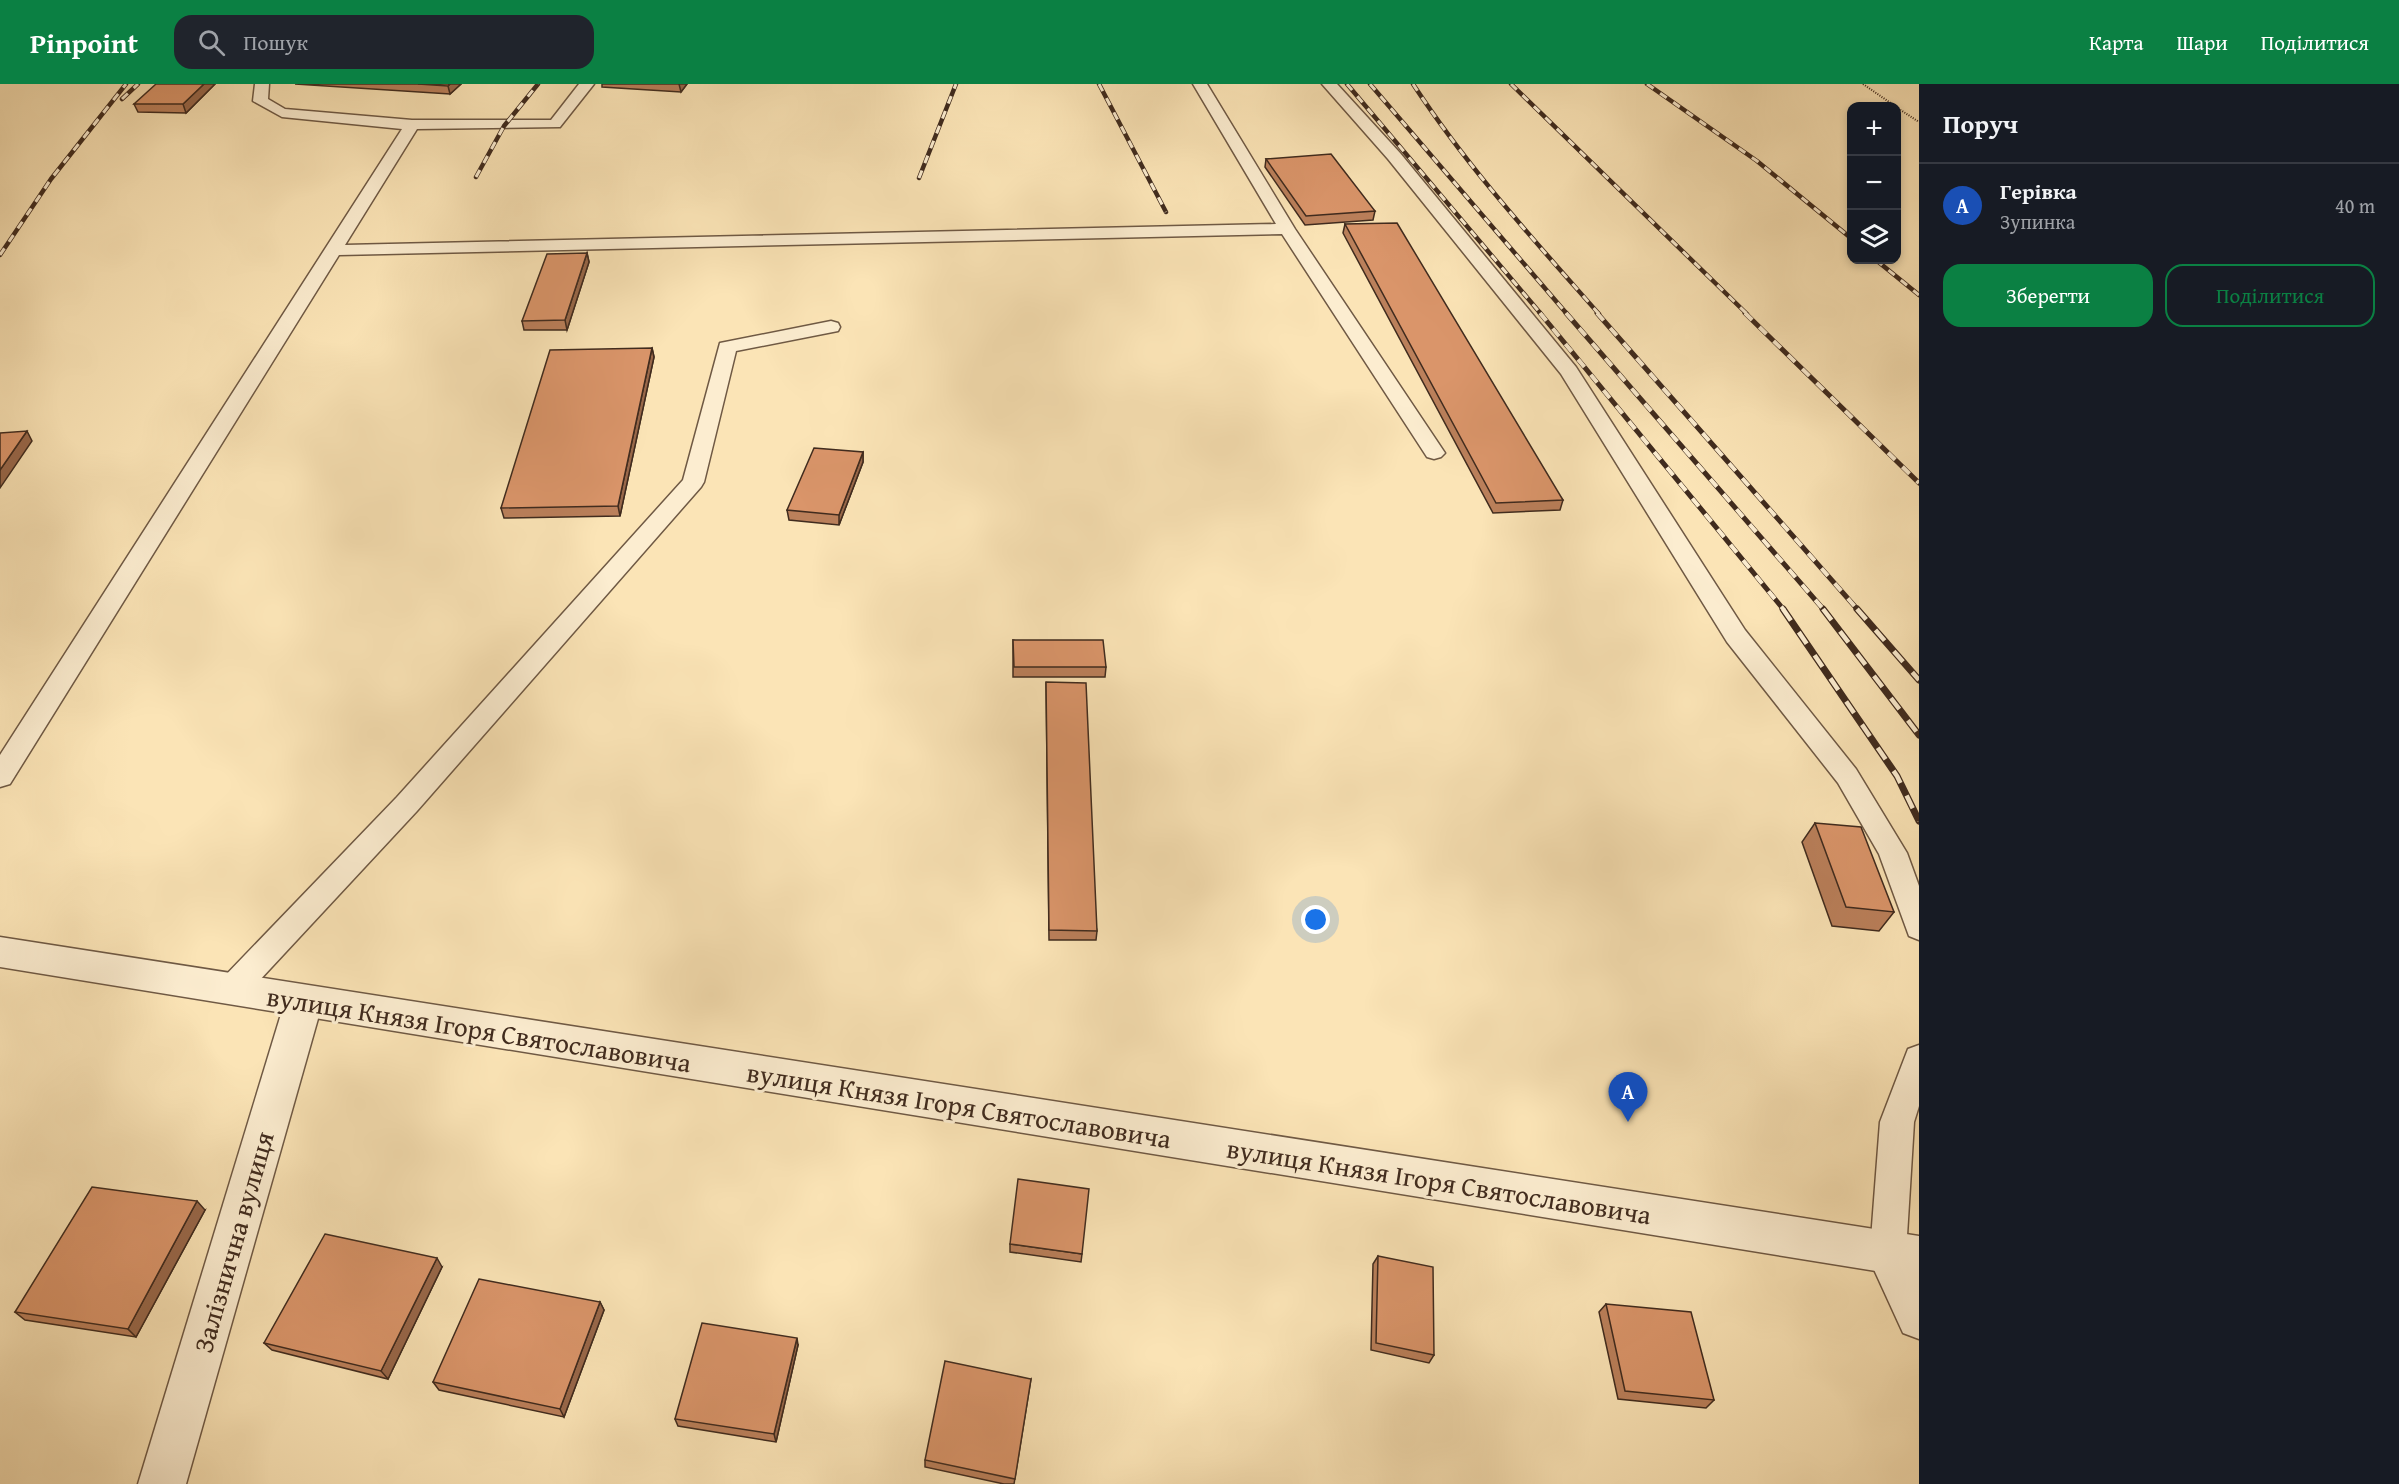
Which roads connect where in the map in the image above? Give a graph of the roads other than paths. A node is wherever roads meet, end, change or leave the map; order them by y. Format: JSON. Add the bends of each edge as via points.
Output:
{"nodes":[{"id":1,"x":262,"y":84,"type":"edge"},
{"id":2,"x":587,"y":84,"type":"edge"},
{"id":3,"x":1200,"y":84,"type":"edge"},
{"id":4,"x":1329,"y":84,"type":"edge"},
{"id":5,"x":412,"y":125,"type":"junction"},
{"id":6,"x":1287,"y":229,"type":"junction"},
{"id":7,"x":333,"y":250,"type":"junction"},
{"id":8,"x":831,"y":327,"type":"dead end"},
{"id":9,"x":1434,"y":453,"type":"dead end"},
{"id":10,"x":0,"y":777,"type":"edge"},
{"id":11,"x":1919,"y":928,"type":"edge"},
{"id":12,"x":0,"y":952,"type":"edge"},
{"id":13,"x":232,"y":989,"type":"junction"},
{"id":14,"x":304,"y":1001,"type":"junction"},
{"id":15,"x":1919,"y":1059,"type":"edge"},
{"id":16,"x":1904,"y":1255,"type":"edge"},
{"id":17,"x":1919,"y":1317,"type":"edge"},
{"id":18,"x":162,"y":1484,"type":"edge"}],
"edges":[{"from":1,"to":5,"type":"lane","via":[[260,101],[282,113]]},
{"from":2,"to":5,"type":"lane","via":[[555,124]]},
{"from":3,"to":6,"type":"lane"},
{"from":4,"to":11,"type":"lane","via":[[1394,156],[1569,371],[1736,636],[1847,776],[1893,853]]},
{"from":5,"to":7,"type":"lane"},
{"from":6,"to":7,"type":"lane"},
{"from":6,"to":9,"type":"lane"},
{"from":7,"to":10,"type":"lane"},
{"from":8,"to":13,"type":"lane","via":[[727,347],[693,482],[407,804]]},
{"from":12,"to":13,"type":"street","name":"вулиця Князя Ігоря Святославовича"},
{"from":13,"to":14,"type":"street","name":"вулиця Князя Ігоря Святославовича"},
{"from":14,"to":16,"type":"street","name":"вулиця Князя Ігоря Святославовича"},
{"from":14,"to":18,"type":"street","name":"Залізнична вулиця"},
{"from":15,"to":16,"type":"lane","via":[[1897,1122]]},
{"from":16,"to":17,"type":"street"}]}
